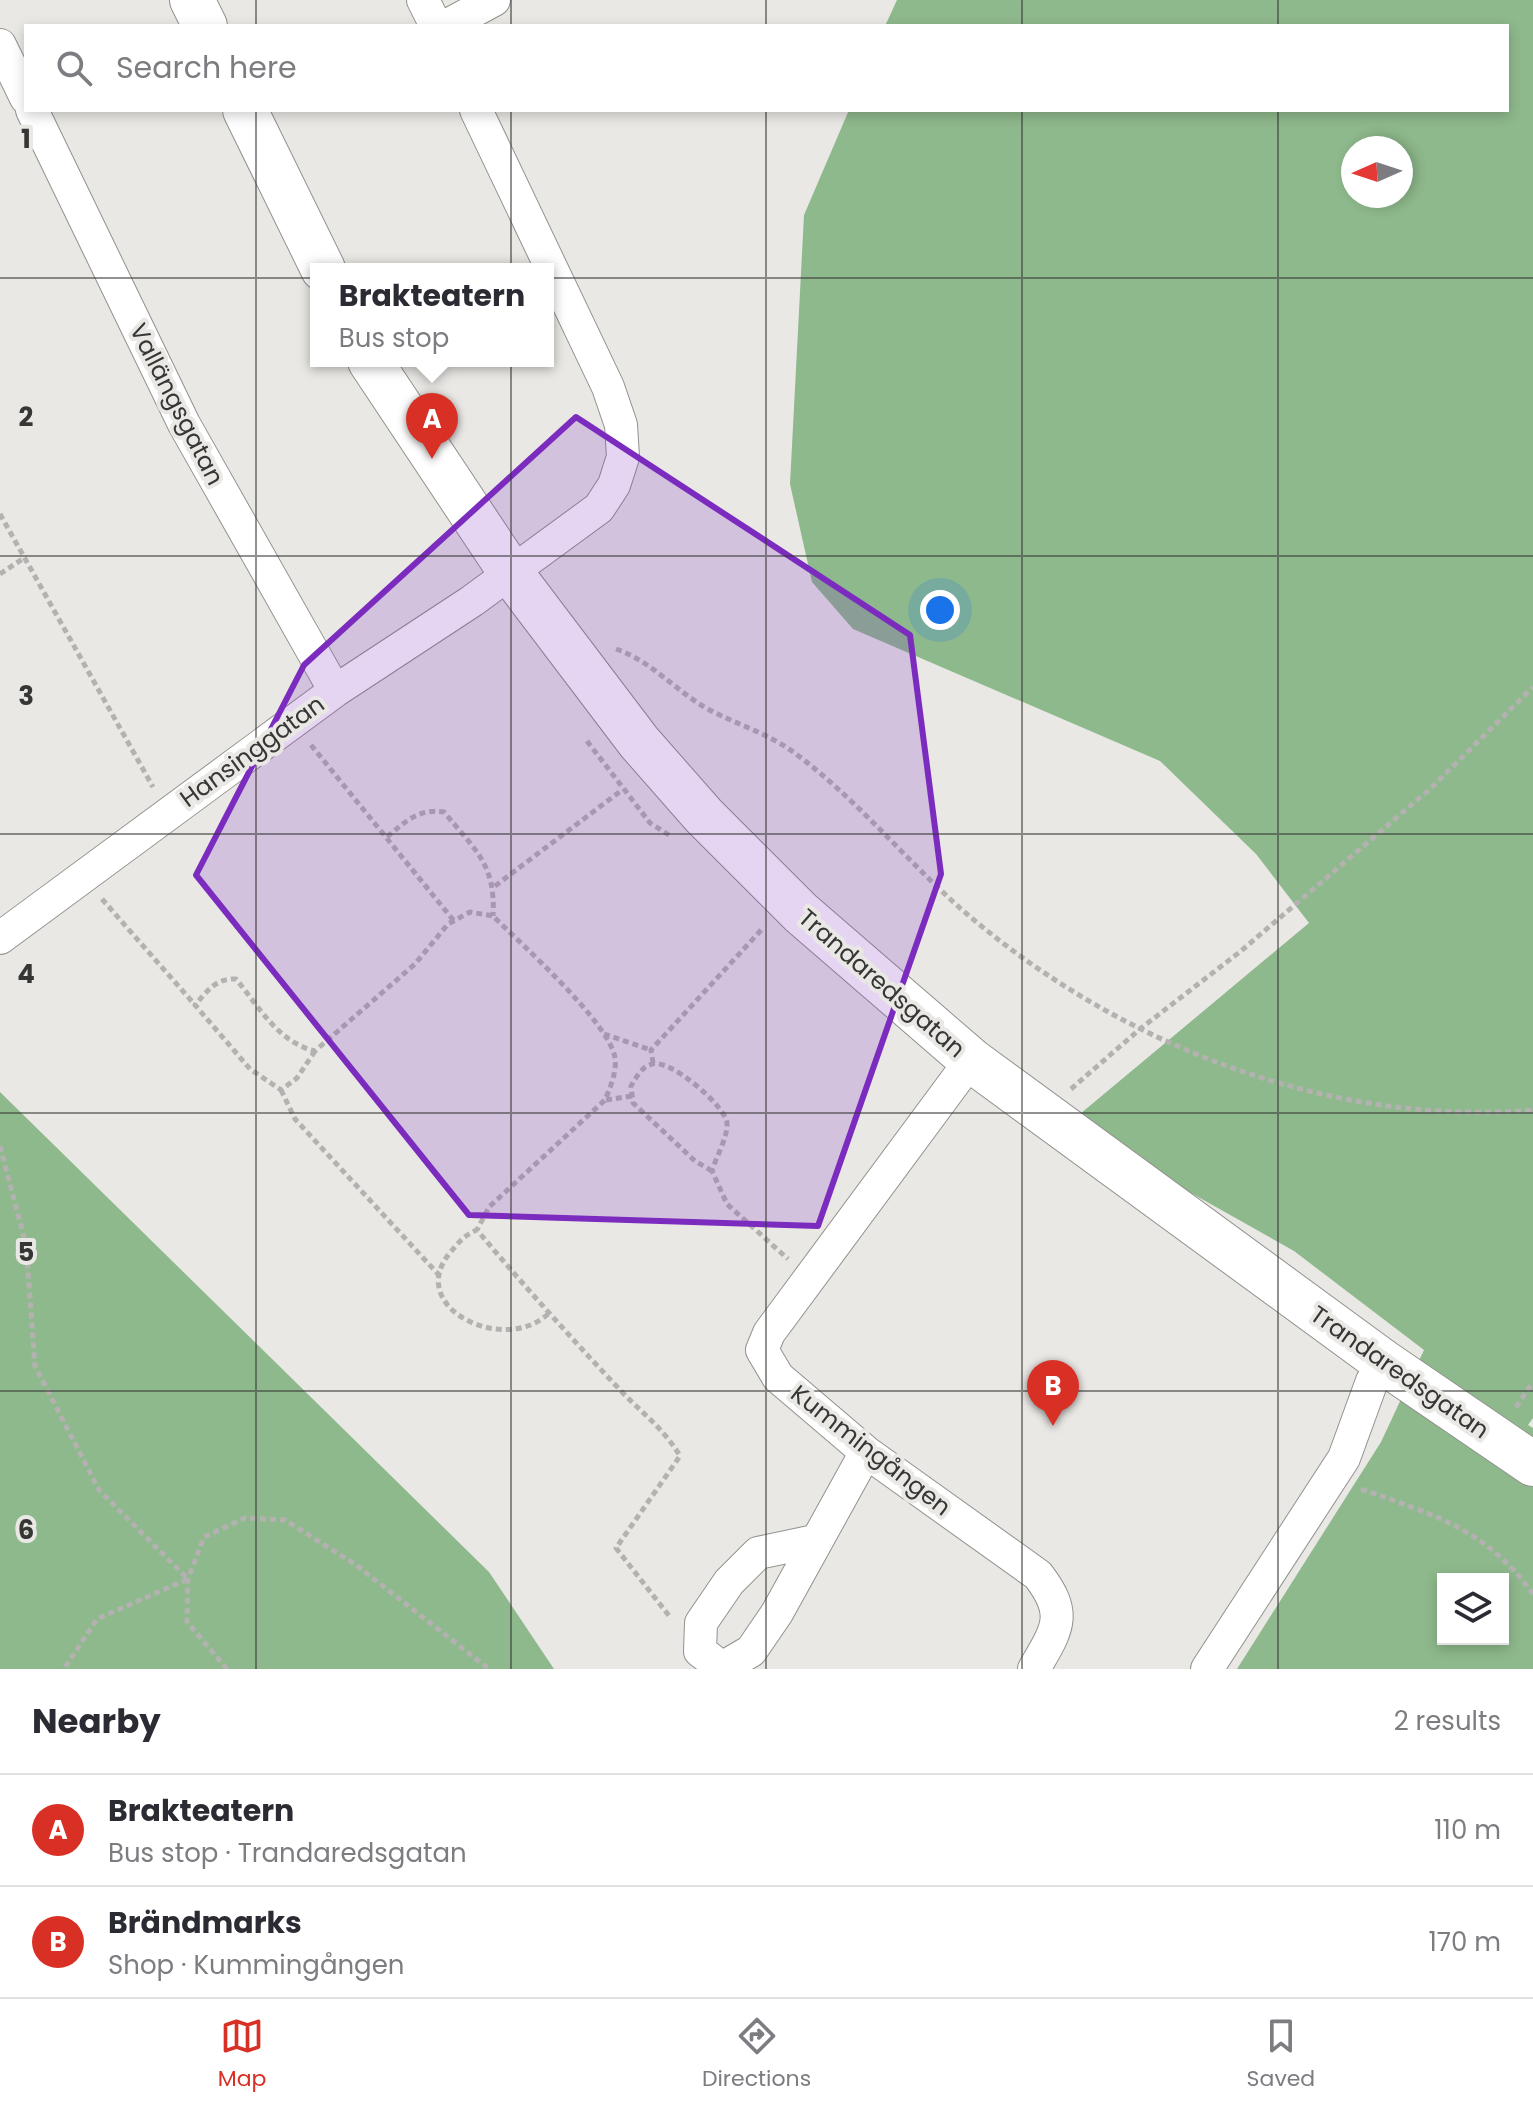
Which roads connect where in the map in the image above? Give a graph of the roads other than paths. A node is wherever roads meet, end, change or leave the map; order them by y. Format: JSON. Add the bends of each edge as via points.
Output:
{"nodes":[{"id":1,"x":192,"y":0,"type":"edge"},
{"id":2,"x":423,"y":0,"type":"edge"},
{"id":3,"x":494,"y":0,"type":"edge"},
{"id":4,"x":204,"y":24,"type":"edge"},
{"id":5,"x":435,"y":24,"type":"edge"},
{"id":6,"x":450,"y":24,"type":"edge"},
{"id":7,"x":0,"y":45,"type":"edge"},
{"id":8,"x":24,"y":94,"type":"edge"},
{"id":9,"x":33,"y":112,"type":"edge"},
{"id":10,"x":246,"y":112,"type":"edge"},
{"id":11,"x":477,"y":112,"type":"edge"},
{"id":12,"x":320,"y":263,"type":"edge"},
{"id":13,"x":549,"y":263,"type":"edge"},
{"id":14,"x":554,"y":274,"type":"edge"},
{"id":15,"x":374,"y":367,"type":"edge"},
{"id":16,"x":511,"y":573,"type":"junction"},
{"id":17,"x":335,"y":691,"type":"junction"},
{"id":18,"x":0,"y":938,"type":"edge"},
{"id":19,"x":971,"y":1060,"type":"junction"},
{"id":20,"x":1385,"y":1363,"type":"junction"},
{"id":21,"x":866,"y":1452,"type":"junction"},
{"id":22,"x":1533,"y":1464,"type":"edge"},
{"id":23,"x":815,"y":1541,"type":"junction"},
{"id":24,"x":1034,"y":1669,"type":"edge"},
{"id":25,"x":1207,"y":1669,"type":"edge"}],
"edges":[{"from":1,"to":4,"type":"street"},
{"from":2,"to":5,"type":"street"},
{"from":3,"to":6,"type":"street"},
{"from":7,"to":8,"type":"street"},
{"from":9,"to":17,"type":"street","name":"Vallängsgatan","via":[[184,424]]},
{"from":10,"to":12,"type":"street"},
{"from":11,"to":13,"type":"street","name":"Hansinggatan"},
{"from":14,"to":16,"type":"street","name":"Hansinggatan","via":[[608,387],[621,425],[623,457],[599,508]]},
{"from":15,"to":16,"type":"street","name":"Trandaredsgatan"},
{"from":16,"to":17,"type":"street","name":"Hansinggatan"},
{"from":16,"to":19,"type":"street","name":"Trandaredsgatan","via":[[639,742],[704,816],[801,913]]},
{"from":17,"to":18,"type":"street","name":"Hansinggatan"},
{"from":19,"to":20,"type":"street","name":"Trandaredsgatan"},
{"from":19,"to":21,"type":"street","name":"Kummingången","via":[[769,1333],[762,1350],[778,1377]]},
{"from":20,"to":22,"type":"street","name":"Trandaredsgatan"},
{"from":20,"to":25,"type":"street","via":[[1372,1381],[1344,1458]]},
{"from":21,"to":23,"type":"street"},
{"from":21,"to":24,"type":"street","name":"Kummingången","via":[[1047,1586],[1055,1598],[1058,1628]]},
{"from":23,"to":23,"type":"street","via":[[751,1651],[722,1668],[700,1651],[701,1623],[729,1582],[758,1553]]}]}
